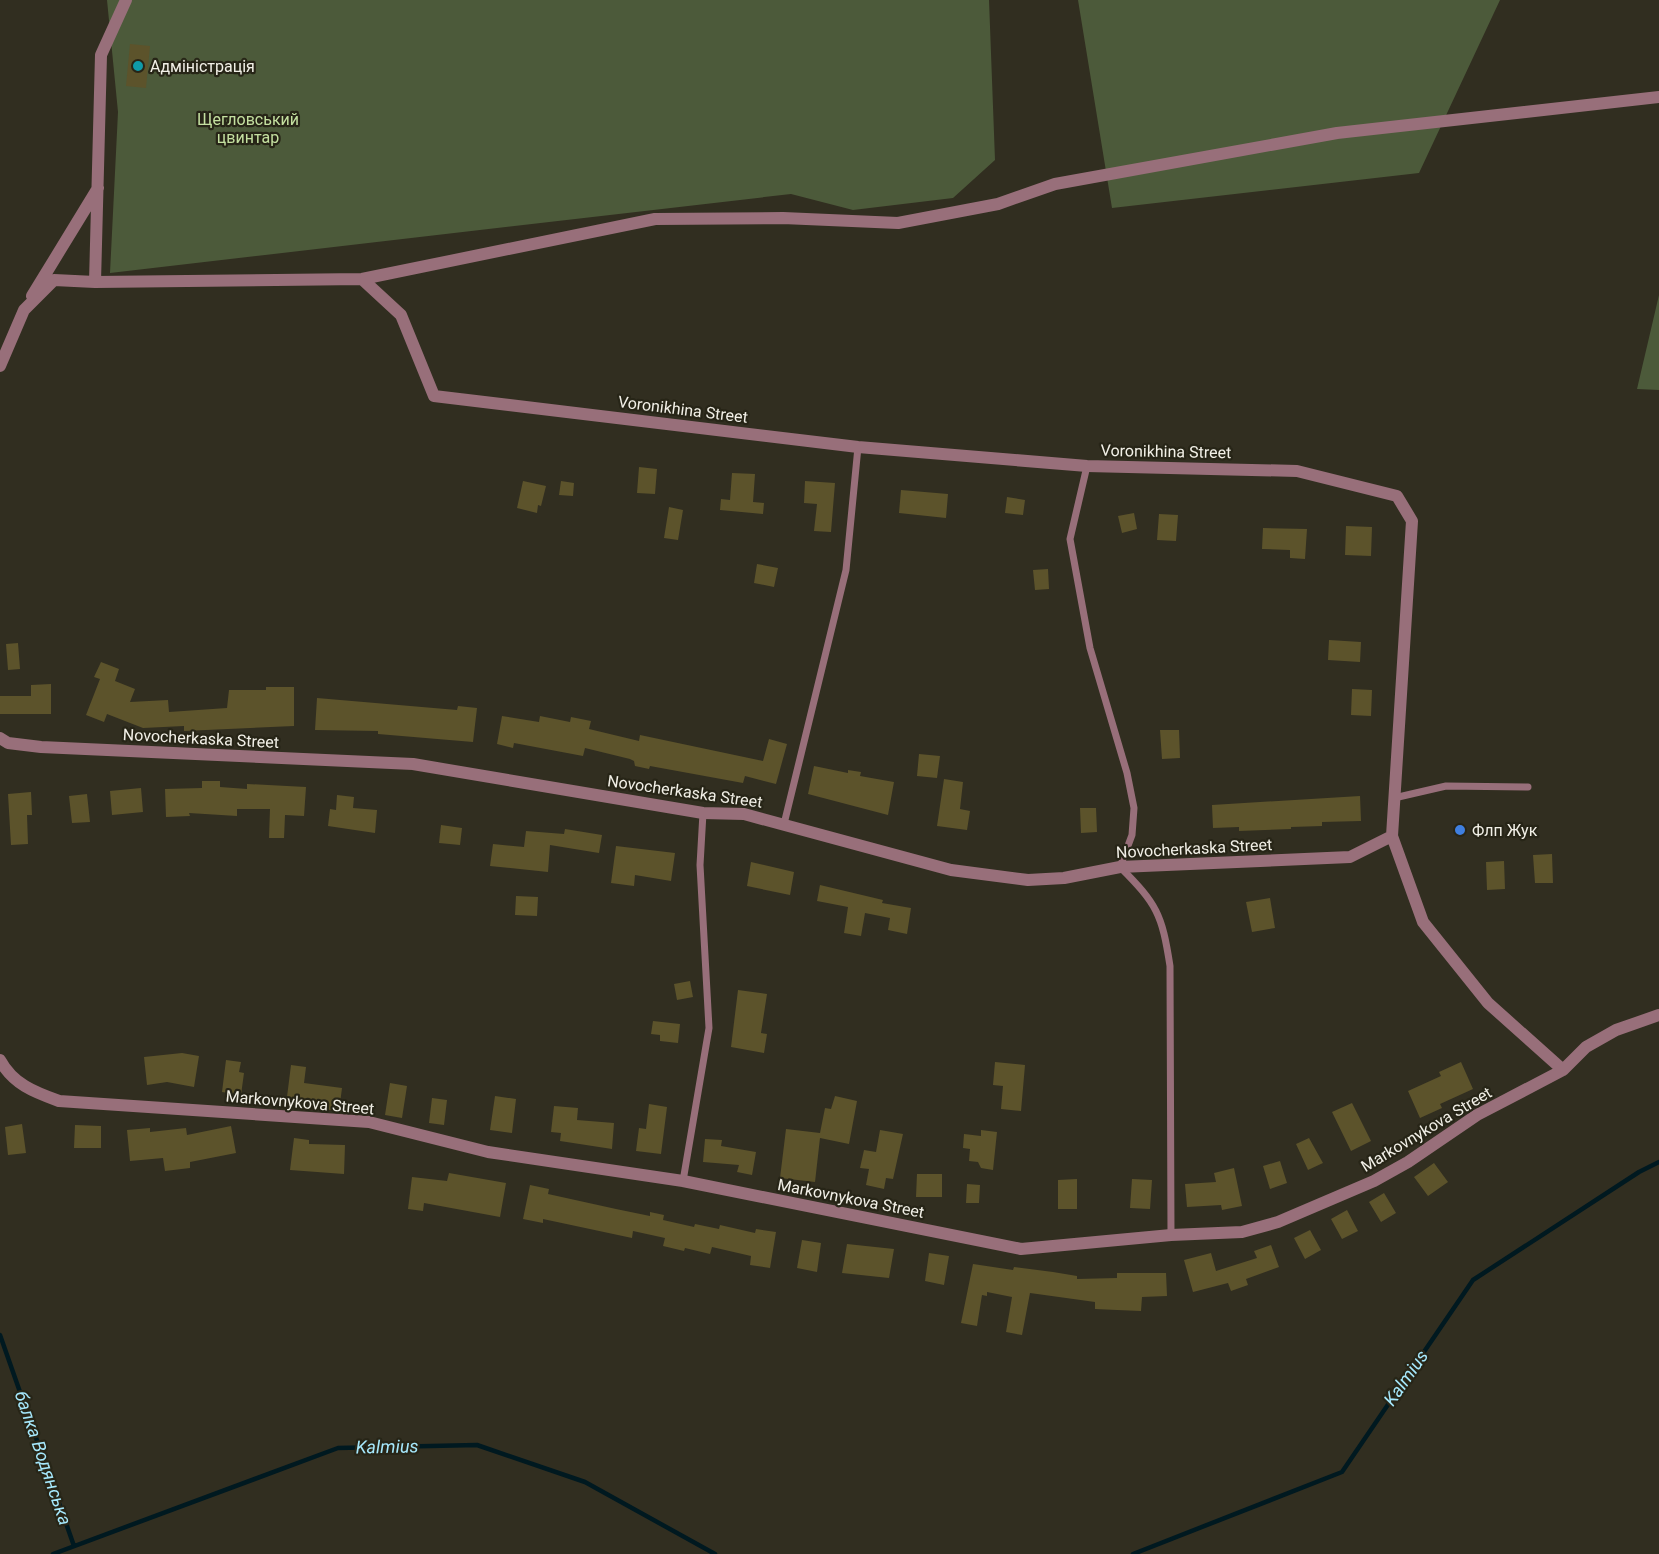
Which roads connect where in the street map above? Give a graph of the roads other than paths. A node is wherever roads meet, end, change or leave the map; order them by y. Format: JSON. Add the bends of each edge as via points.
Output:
{"nodes":[{"id":1,"x":126,"y":0,"type":"edge"},
{"id":2,"x":1659,"y":97,"type":"edge"},
{"id":3,"x":98,"y":187,"type":"junction"},
{"id":4,"x":362,"y":279,"type":"junction"},
{"id":5,"x":94,"y":282,"type":"junction"},
{"id":6,"x":24,"y":310,"type":"junction"},
{"id":7,"x":0,"y":366,"type":"edge"},
{"id":8,"x":858,"y":447,"type":"junction"},
{"id":9,"x":1087,"y":466,"type":"junction"},
{"id":10,"x":0,"y":738,"type":"edge"},
{"id":11,"x":1528,"y":788,"type":"dead end"},
{"id":12,"x":1394,"y":798,"type":"junction"},
{"id":13,"x":703,"y":813,"type":"junction"},
{"id":14,"x":784,"y":824,"type":"junction"},
{"id":15,"x":1392,"y":836,"type":"junction"},
{"id":16,"x":1120,"y":867,"type":"junction"},
{"id":17,"x":1659,"y":1015,"type":"edge"},
{"id":18,"x":0,"y":1060,"type":"edge"},
{"id":19,"x":1563,"y":1070,"type":"junction"},
{"id":20,"x":683,"y":1181,"type":"junction"},
{"id":21,"x":1171,"y":1234,"type":"junction"}],
"edges":[{"from":1,"to":3,"type":"street","via":[[101,55]]},
{"from":2,"to":4,"type":"street","via":[[1337,133],[1054,184],[998,204],[898,223],[783,218],[655,219]]},
{"from":3,"to":5,"type":"street"},
{"from":3,"to":6,"type":"street"},
{"from":4,"to":5,"type":"street"},
{"from":4,"to":8,"type":"street","name":"Voronikhina Street","via":[[401,315],[434,396]]},
{"from":5,"to":6,"type":"street","via":[[54,280]]},
{"from":6,"to":7,"type":"street"},
{"from":8,"to":9,"type":"street","name":"Voronikhina Street"},
{"from":8,"to":14,"type":"lane","via":[[846,570]]},
{"from":9,"to":12,"type":"street","name":"Voronikhina Street","via":[[1297,471],[1397,496],[1412,521]]},
{"from":9,"to":16,"type":"lane","via":[[1070,539],[1089,648],[1127,772],[1134,808],[1132,835]]},
{"from":10,"to":13,"type":"street","name":"Novocherkaska Street","via":[[8,743],[41,747],[413,764]]},
{"from":11,"to":12,"type":"lane","via":[[1446,786]]},
{"from":12,"to":15,"type":"street","name":"Voronikhina Street"},
{"from":13,"to":14,"type":"street","name":"Novocherkaska Street","via":[[744,814]]},
{"from":13,"to":20,"type":"lane","via":[[700,865],[709,1028]]},
{"from":14,"to":16,"type":"street","name":"Novocherkaska Street","via":[[951,870],[1002,878],[1064,878]]},
{"from":15,"to":16,"type":"street","name":"Novocherkaska Street","via":[[1350,857]]},
{"from":15,"to":19,"type":"street","name":"Voronikhina Street","via":[[1423,922],[1488,1003]]},
{"from":16,"to":21,"type":"lane","via":[[1152,900],[1165,936],[1170,966]]},
{"from":17,"to":19,"type":"street","name":"Markovnykova Street","via":[[1616,1030],[1586,1047]]},
{"from":18,"to":20,"type":"street","name":"Markovnykova Street","via":[[7,1074],[29,1090],[59,1101],[369,1122],[488,1152]]},
{"from":19,"to":21,"type":"street","name":"Markovnykova Street","via":[[1500,1101],[1408,1162],[1337,1198],[1242,1232]]},
{"from":20,"to":21,"type":"street","name":"Markovnykova Street","via":[[1021,1249]]}]}
